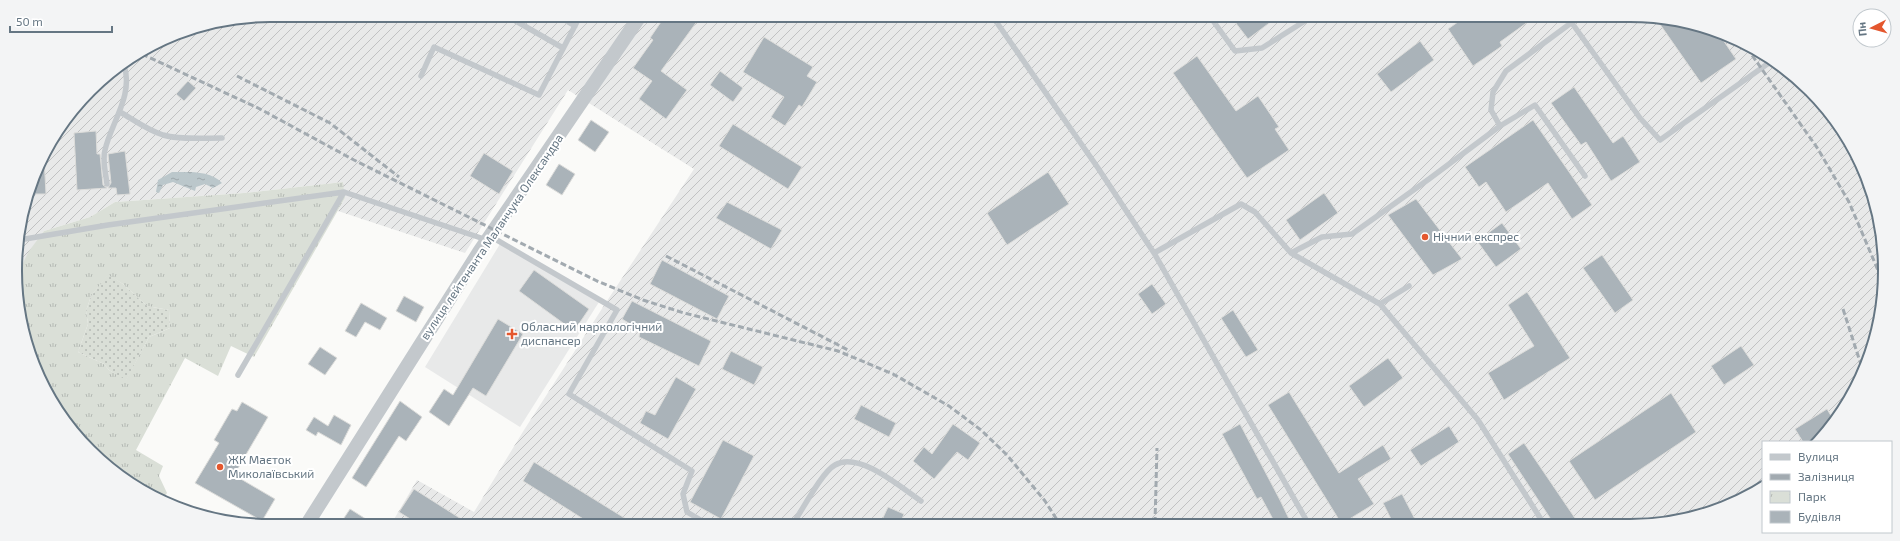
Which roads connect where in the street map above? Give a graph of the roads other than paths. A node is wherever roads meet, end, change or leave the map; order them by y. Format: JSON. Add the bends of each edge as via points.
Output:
{"nodes":[{"id":1,"x":518,"y":22,"type":"edge"},
{"id":2,"x":568,"y":22,"type":"edge"},
{"id":3,"x":577,"y":22,"type":"edge"},
{"id":4,"x":636,"y":22,"type":"edge"},
{"id":5,"x":997,"y":22,"type":"edge"},
{"id":6,"x":1214,"y":22,"type":"edge"},
{"id":7,"x":1303,"y":22,"type":"edge"},
{"id":8,"x":1569,"y":22,"type":"edge"},
{"id":9,"x":1571,"y":22,"type":"edge"},
{"id":10,"x":575,"y":26,"type":"junction"},
{"id":11,"x":563,"y":48,"type":"junction"},
{"id":12,"x":1768,"y":64,"type":"edge"},
{"id":13,"x":124,"y":69,"type":"edge"},
{"id":14,"x":421,"y":76,"type":"dead end"},
{"id":15,"x":120,"y":112,"type":"junction"},
{"id":16,"x":1500,"y":126,"type":"junction"},
{"id":17,"x":222,"y":138,"type":"dead end"},
{"id":18,"x":1585,"y":176,"type":"dead end"},
{"id":19,"x":107,"y":184,"type":"dead end"},
{"id":20,"x":344,"y":192,"type":"junction"},
{"id":21,"x":488,"y":238,"type":"junction"},
{"id":22,"x":24,"y":239,"type":"edge"},
{"id":23,"x":1154,"y":253,"type":"junction"},
{"id":24,"x":1290,"y":253,"type":"junction"},
{"id":25,"x":1409,"y":286,"type":"dead end"},
{"id":26,"x":1380,"y":304,"type":"junction"},
{"id":27,"x":238,"y":375,"type":"dead end"},
{"id":28,"x":921,"y":501,"type":"dead end"},
{"id":29,"x":310,"y":519,"type":"edge"},
{"id":30,"x":699,"y":519,"type":"edge"},
{"id":31,"x":796,"y":519,"type":"edge"},
{"id":32,"x":1306,"y":519,"type":"edge"},
{"id":33,"x":1541,"y":519,"type":"edge"}],
"edges":[{"from":1,"to":11,"type":"lane"},
{"from":2,"to":10,"type":"lane"},
{"from":3,"to":10,"type":"lane"},
{"from":4,"to":21,"type":"street","name":"вулиця лейтенанта Маланчука Олександра"},
{"from":5,"to":23,"type":"lane"},
{"from":6,"to":7,"type":"lane","via":[[1235,51],[1262,48]]},
{"from":8,"to":16,"type":"lane","via":[[1506,71],[1493,92],[1491,110]]},
{"from":9,"to":12,"type":"lane","via":[[1640,118],[1660,140]]},
{"from":10,"to":11,"type":"lane"},
{"from":11,"to":14,"type":"lane","via":[[539,95],[434,47]]},
{"from":13,"to":15,"type":"lane","via":[[126,82]]},
{"from":15,"to":17,"type":"lane","via":[[164,135]]},
{"from":15,"to":19,"type":"lane","via":[[104,151]]},
{"from":16,"to":18,"type":"lane","via":[[1535,105]]},
{"from":16,"to":24,"type":"lane","via":[[1352,234],[1322,237]]},
{"from":20,"to":21,"type":"lane"},
{"from":20,"to":22,"type":"lane"},
{"from":20,"to":27,"type":"lane"},
{"from":21,"to":29,"type":"street","name":"вулиця лейтенанта Маланчука Олександра"},
{"from":21,"to":30,"type":"lane","via":[[617,310],[569,394],[692,471],[683,494],[687,512]]},
{"from":23,"to":24,"type":"lane","via":[[1241,204],[1255,212]]},
{"from":23,"to":32,"type":"lane"},
{"from":24,"to":26,"type":"lane"},
{"from":25,"to":26,"type":"lane"},
{"from":26,"to":33,"type":"lane","via":[[1478,420]]},
{"from":28,"to":31,"type":"lane","via":[[863,464],[848,460],[834,465]]}]}
